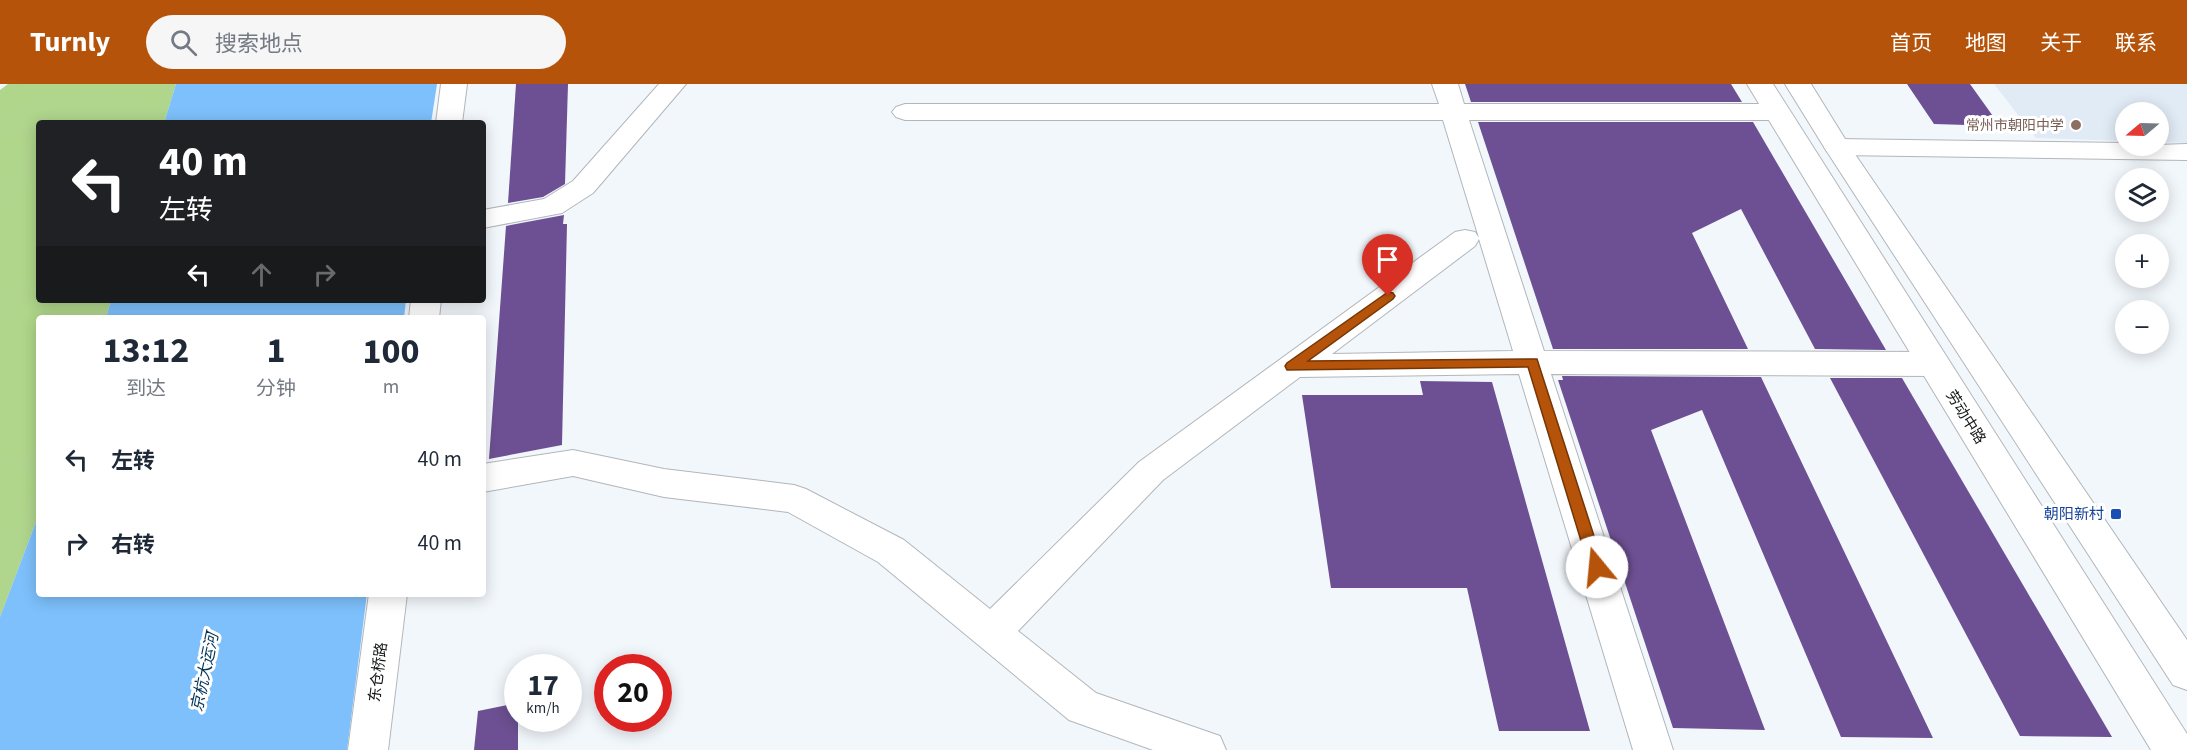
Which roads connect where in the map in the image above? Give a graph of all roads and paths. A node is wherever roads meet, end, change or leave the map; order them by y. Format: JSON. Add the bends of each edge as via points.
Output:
{"nodes":[{"id":1,"x":454,"y":84,"type":"edge"},
{"id":2,"x":673,"y":84,"type":"edge"},
{"id":3,"x":1760,"y":84,"type":"edge"},
{"id":4,"x":1798,"y":84,"type":"edge"},
{"id":5,"x":1450,"y":98,"type":"edge"},
{"id":6,"x":905,"y":112,"type":"dead end"},
{"id":7,"x":1776,"y":112,"type":"junction"},
{"id":8,"x":449,"y":120,"type":"edge"},
{"id":9,"x":1837,"y":147,"type":"junction"},
{"id":10,"x":2187,"y":152,"type":"edge"},
{"id":11,"x":486,"y":218,"type":"edge"},
{"id":12,"x":1466,"y":239,"type":"dead end"},
{"id":13,"x":1533,"y":362,"type":"junction"},
{"id":14,"x":1933,"y":364,"type":"junction"},
{"id":15,"x":1292,"y":366,"type":"junction"},
{"id":16,"x":486,"y":478,"type":"edge"},
{"id":17,"x":388,"y":597,"type":"edge"},
{"id":18,"x":992,"y":633,"type":"junction"},
{"id":19,"x":2187,"y":673,"type":"edge"},
{"id":20,"x":368,"y":750,"type":"edge"},
{"id":21,"x":1206,"y":750,"type":"edge"},
{"id":22,"x":1653,"y":750,"type":"edge"},
{"id":23,"x":2174,"y":750,"type":"edge"}],
"edges":[{"from":1,"to":8,"type":"main road"},
{"from":2,"to":11,"type":"main road","via":[[583,187],[552,207]]},
{"from":3,"to":7,"type":"main road","name":"劳动中路"},
{"from":4,"to":9,"type":"main road"},
{"from":5,"to":6,"type":"main road"},
{"from":5,"to":7,"type":"main road"},
{"from":5,"to":13,"type":"main road"},
{"from":7,"to":14,"type":"main road","name":"劳动中路"},
{"from":9,"to":10,"type":"main road"},
{"from":9,"to":19,"type":"main road"},
{"from":12,"to":15,"type":"main road"},
{"from":13,"to":14,"type":"main road"},
{"from":13,"to":15,"type":"main road"},
{"from":13,"to":22,"type":"main road"},
{"from":14,"to":23,"type":"main road","name":"劳动中路"},
{"from":15,"to":18,"type":"main road","via":[[1151,471]]},
{"from":16,"to":18,"type":"main road","via":[[573,463],[664,483],[794,499],[891,550]]},
{"from":17,"to":20,"type":"main road","name":"东仓桥路"},
{"from":18,"to":21,"type":"main road","via":[[1083,707]]}]}
